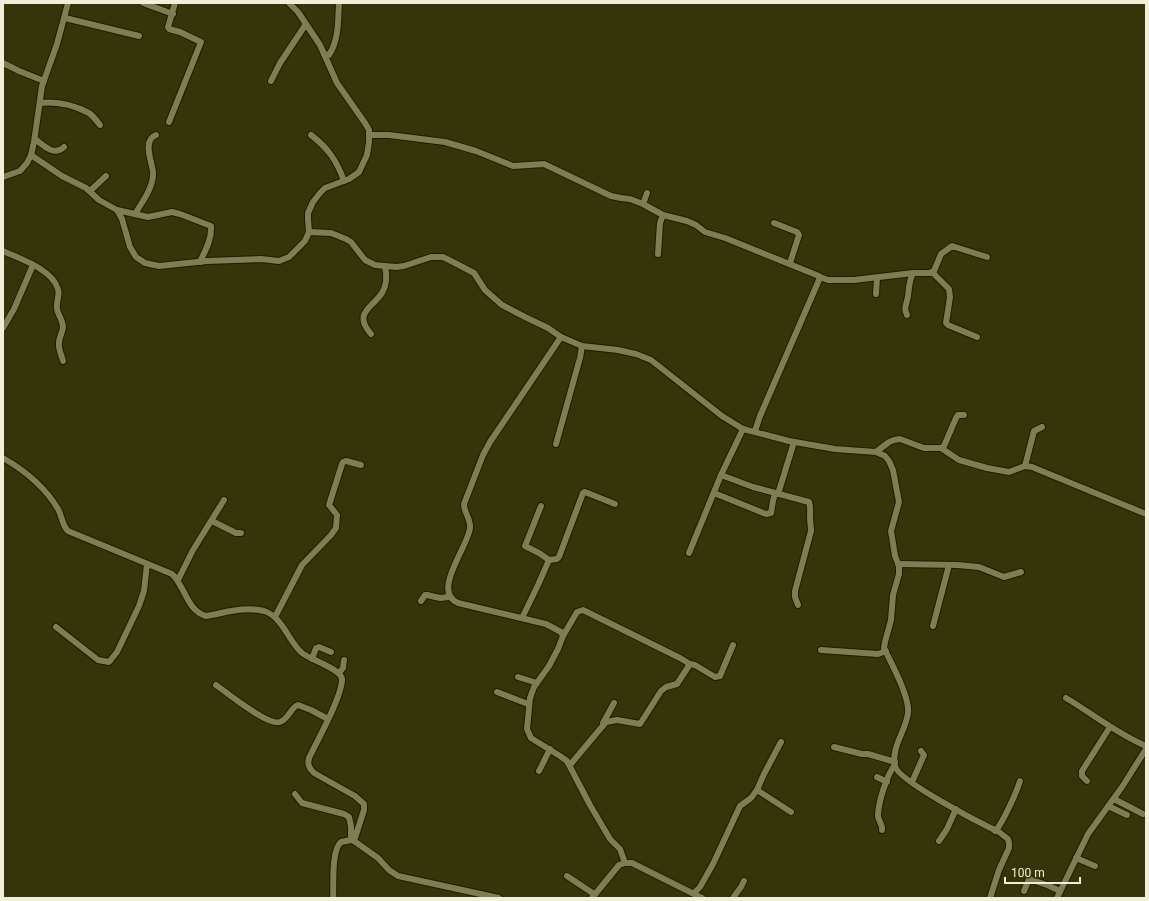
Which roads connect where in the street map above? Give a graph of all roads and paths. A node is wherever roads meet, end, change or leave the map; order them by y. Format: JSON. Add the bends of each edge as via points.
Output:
{"nodes":[{"id":1,"x":68,"y":3,"type":"edge"},
{"id":2,"x":143,"y":3,"type":"edge"},
{"id":3,"x":175,"y":3,"type":"edge"},
{"id":4,"x":289,"y":3,"type":"edge"},
{"id":5,"x":339,"y":3,"type":"edge"},
{"id":6,"x":173,"y":14,"type":"junction"},
{"id":7,"x":65,"y":18,"type":"junction"},
{"id":8,"x":306,"y":24,"type":"junction"},
{"id":9,"x":139,"y":36,"type":"dead end"},
{"id":10,"x":324,"y":54,"type":"junction"},
{"id":11,"x":3,"y":63,"type":"edge"},
{"id":12,"x":271,"y":80,"type":"dead end"},
{"id":13,"x":44,"y":81,"type":"junction"},
{"id":14,"x":40,"y":103,"type":"junction"},
{"id":15,"x":169,"y":122,"type":"dead end"},
{"id":16,"x":100,"y":125,"type":"dead end"},
{"id":17,"x":156,"y":135,"type":"dead end"},
{"id":18,"x":311,"y":135,"type":"dead end"},
{"id":19,"x":370,"y":135,"type":"junction"},
{"id":20,"x":35,"y":139,"type":"junction"},
{"id":21,"x":64,"y":148,"type":"dead end"},
{"id":22,"x":31,"y":155,"type":"junction"},
{"id":23,"x":106,"y":176,"type":"dead end"},
{"id":24,"x":3,"y":177,"type":"edge"},
{"id":25,"x":344,"y":180,"type":"junction"},
{"id":26,"x":90,"y":191,"type":"junction"},
{"id":27,"x":647,"y":193,"type":"dead end"},
{"id":28,"x":643,"y":204,"type":"junction"},
{"id":29,"x":118,"y":210,"type":"junction"},
{"id":30,"x":135,"y":214,"type":"junction"},
{"id":31,"x":663,"y":215,"type":"junction"},
{"id":32,"x":774,"y":223,"type":"dead end"},
{"id":33,"x":310,"y":232,"type":"junction"},
{"id":34,"x":3,"y":251,"type":"edge"},
{"id":35,"x":658,"y":254,"type":"dead end"},
{"id":36,"x":987,"y":257,"type":"dead end"},
{"id":37,"x":200,"y":262,"type":"junction"},
{"id":38,"x":790,"y":263,"type":"junction"},
{"id":39,"x":33,"y":265,"type":"junction"},
{"id":40,"x":385,"y":266,"type":"junction"},
{"id":41,"x":932,"y":272,"type":"junction"},
{"id":42,"x":913,"y":273,"type":"junction"},
{"id":43,"x":820,"y":277,"type":"junction"},
{"id":44,"x":877,"y":278,"type":"junction"},
{"id":45,"x":876,"y":294,"type":"dead end"},
{"id":46,"x":907,"y":315,"type":"dead end"},
{"id":47,"x":3,"y":328,"type":"edge"},
{"id":48,"x":371,"y":334,"type":"dead end"},
{"id":49,"x":561,"y":337,"type":"junction"},
{"id":50,"x":977,"y":337,"type":"dead end"},
{"id":51,"x":582,"y":346,"type":"junction"},
{"id":52,"x":63,"y":361,"type":"dead end"},
{"id":53,"x":964,"y":415,"type":"dead end"},
{"id":54,"x":1042,"y":427,"type":"dead end"},
{"id":55,"x":742,"y":429,"type":"junction"},
{"id":56,"x":755,"y":431,"type":"junction"},
{"id":57,"x":794,"y":442,"type":"junction"},
{"id":58,"x":556,"y":444,"type":"dead end"},
{"id":59,"x":941,"y":448,"type":"junction"},
{"id":60,"x":876,"y":452,"type":"junction"},
{"id":61,"x":3,"y":458,"type":"edge"},
{"id":62,"x":361,"y":465,"type":"dead end"},
{"id":63,"x":1025,"y":466,"type":"junction"},
{"id":64,"x":721,"y":474,"type":"junction"},
{"id":65,"x":714,"y":493,"type":"junction"},
{"id":66,"x":777,"y":494,"type":"junction"},
{"id":67,"x":224,"y":500,"type":"dead end"},
{"id":68,"x":615,"y":504,"type":"dead end"},
{"id":69,"x":541,"y":506,"type":"dead end"},
{"id":70,"x":1146,"y":514,"type":"edge"},
{"id":71,"x":212,"y":521,"type":"junction"},
{"id":72,"x":241,"y":533,"type":"dead end"},
{"id":73,"x":689,"y":553,"type":"dead end"},
{"id":74,"x":549,"y":560,"type":"junction"},
{"id":75,"x":146,"y":564,"type":"junction"},
{"id":76,"x":898,"y":564,"type":"junction"},
{"id":77,"x":949,"y":565,"type":"junction"},
{"id":78,"x":1021,"y":572,"type":"dead end"},
{"id":79,"x":178,"y":580,"type":"junction"},
{"id":80,"x":449,"y":597,"type":"junction"},
{"id":81,"x":421,"y":601,"type":"dead end"},
{"id":82,"x":798,"y":605,"type":"dead end"},
{"id":83,"x":275,"y":617,"type":"junction"},
{"id":84,"x":522,"y":618,"type":"junction"},
{"id":85,"x":934,"y":626,"type":"dead end"},
{"id":86,"x":56,"y":627,"type":"dead end"},
{"id":87,"x":563,"y":636,"type":"junction"},
{"id":88,"x":733,"y":644,"type":"dead end"},
{"id":89,"x":822,"y":650,"type":"dead end"},
{"id":90,"x":331,"y":652,"type":"dead end"},
{"id":91,"x":886,"y":652,"type":"junction"},
{"id":92,"x":312,"y":659,"type":"junction"},
{"id":93,"x":344,"y":660,"type":"dead end"},
{"id":94,"x":690,"y":664,"type":"junction"},
{"id":95,"x":339,"y":673,"type":"junction"},
{"id":96,"x":518,"y":677,"type":"dead end"},
{"id":97,"x":537,"y":683,"type":"junction"},
{"id":98,"x":216,"y":685,"type":"dead end"},
{"id":99,"x":497,"y":692,"type":"dead end"},
{"id":100,"x":1066,"y":698,"type":"dead end"},
{"id":101,"x":614,"y":703,"type":"dead end"},
{"id":102,"x":528,"y":704,"type":"junction"},
{"id":103,"x":328,"y":719,"type":"junction"},
{"id":104,"x":602,"y":725,"type":"junction"},
{"id":105,"x":1110,"y":727,"type":"junction"},
{"id":106,"x":781,"y":742,"type":"dead end"},
{"id":107,"x":1146,"y":746,"type":"edge"},
{"id":108,"x":834,"y":747,"type":"dead end"},
{"id":109,"x":550,"y":749,"type":"junction"},
{"id":110,"x":1146,"y":749,"type":"edge"},
{"id":111,"x":921,"y":751,"type":"dead end"},
{"id":112,"x":895,"y":764,"type":"junction"},
{"id":113,"x":570,"y":765,"type":"junction"},
{"id":114,"x":539,"y":771,"type":"dead end"},
{"id":115,"x":877,"y":777,"type":"dead end"},
{"id":116,"x":1087,"y":781,"type":"dead end"},
{"id":117,"x":887,"y":782,"type":"junction"},
{"id":118,"x":912,"y":782,"type":"junction"},
{"id":119,"x":1020,"y":782,"type":"dead end"},
{"id":120,"x":757,"y":790,"type":"junction"},
{"id":121,"x":295,"y":794,"type":"dead end"},
{"id":122,"x":1114,"y":799,"type":"junction"},
{"id":123,"x":1108,"y":806,"type":"junction"},
{"id":124,"x":956,"y":809,"type":"junction"},
{"id":125,"x":791,"y":812,"type":"dead end"},
{"id":126,"x":1143,"y":814,"type":"dead end"},
{"id":127,"x":1127,"y":815,"type":"dead end"},
{"id":128,"x":882,"y":830,"type":"dead end"},
{"id":129,"x":995,"y":831,"type":"junction"},
{"id":130,"x":353,"y":841,"type":"junction"},
{"id":131,"x":939,"y":842,"type":"dead end"},
{"id":132,"x":1076,"y":858,"type":"junction"},
{"id":133,"x":625,"y":862,"type":"junction"},
{"id":134,"x":1095,"y":866,"type":"dead end"},
{"id":135,"x":567,"y":876,"type":"dead end"},
{"id":136,"x":744,"y":881,"type":"dead end"},
{"id":137,"x":1024,"y":891,"type":"dead end"},
{"id":138,"x":694,"y":893,"type":"junction"},
{"id":139,"x":593,"y":896,"type":"edge"},
{"id":140,"x":1060,"y":896,"type":"edge"},
{"id":141,"x":333,"y":898,"type":"edge"},
{"id":142,"x":499,"y":898,"type":"edge"},
{"id":143,"x":701,"y":898,"type":"edge"},
{"id":144,"x":733,"y":898,"type":"edge"},
{"id":145,"x":990,"y":898,"type":"edge"}],
"edges":[{"from":1,"to":7,"type":"street"},
{"from":2,"to":6,"type":"street"},
{"from":3,"to":6,"type":"street"},
{"from":4,"to":8,"type":"street"},
{"from":5,"to":10,"type":"street","via":[[333,49],[329,55]]},
{"from":6,"to":15,"type":"street","via":[[169,29],[201,42]]},
{"from":7,"to":9,"type":"street"},
{"from":7,"to":13,"type":"street"},
{"from":8,"to":10,"type":"street"},
{"from":8,"to":12,"type":"street"},
{"from":10,"to":19,"type":"street","via":[[337,83],[365,123]]},
{"from":11,"to":13,"type":"street"},
{"from":13,"to":14,"type":"street"},
{"from":14,"to":16,"type":"street","via":[[64,104],[84,111]]},
{"from":14,"to":20,"type":"street"},
{"from":17,"to":30,"type":"street","via":[[152,138],[148,150],[153,168],[153,181]]},
{"from":18,"to":25,"type":"street","via":[[323,144],[339,165]]},
{"from":19,"to":25,"type":"street","via":[[364,164],[354,176]]},
{"from":19,"to":28,"type":"street","via":[[445,142],[513,166],[544,164],[611,196]]},
{"from":20,"to":21,"type":"street","via":[[49,150],[61,151]]},
{"from":20,"to":22,"type":"street"},
{"from":22,"to":24,"type":"street","via":[[20,171]]},
{"from":22,"to":26,"type":"street"},
{"from":23,"to":26,"type":"street"},
{"from":25,"to":33,"type":"street","via":[[325,188],[313,202],[308,213]]},
{"from":26,"to":29,"type":"street"},
{"from":27,"to":28,"type":"street"},
{"from":28,"to":31,"type":"street"},
{"from":29,"to":30,"type":"street"},
{"from":29,"to":37,"type":"street","via":[[130,247],[139,260],[159,266]]},
{"from":30,"to":37,"type":"street","via":[[148,217],[172,212],[211,226],[209,242]]},
{"from":31,"to":35,"type":"street","via":[[659,230]]},
{"from":31,"to":38,"type":"street","via":[[691,223],[714,236]]},
{"from":32,"to":38,"type":"street","via":[[800,235]]},
{"from":33,"to":37,"type":"street","via":[[289,257],[279,261]]},
{"from":33,"to":40,"type":"street","via":[[324,231],[339,235],[350,242],[365,260]]},
{"from":34,"to":39,"type":"street"},
{"from":36,"to":41,"type":"street","via":[[952,246],[941,254]]},
{"from":38,"to":43,"type":"street"},
{"from":39,"to":47,"type":"street"},
{"from":39,"to":52,"type":"street","via":[[44,272],[58,289],[56,305],[62,321],[59,345]]},
{"from":40,"to":48,"type":"street","via":[[387,273],[382,293],[365,311],[363,318]]},
{"from":40,"to":49,"type":"street","via":[[411,265],[425,258],[443,257],[474,273],[485,290],[502,305]]},
{"from":41,"to":42,"type":"street"},
{"from":41,"to":50,"type":"street","via":[[949,289],[946,323]]},
{"from":42,"to":44,"type":"street"},
{"from":42,"to":46,"type":"street","via":[[908,285],[904,311]]},
{"from":43,"to":44,"type":"street","via":[[828,280]]},
{"from":43,"to":56,"type":"street"},
{"from":44,"to":45,"type":"street"},
{"from":49,"to":51,"type":"street"},
{"from":49,"to":80,"type":"street","via":[[502,422],[483,455],[464,504],[471,526],[449,583]]},
{"from":51,"to":55,"type":"street","via":[[618,350],[651,360]]},
{"from":51,"to":58,"type":"street"},
{"from":53,"to":59,"type":"street","via":[[958,415]]},
{"from":54,"to":63,"type":"street","via":[[1034,431]]},
{"from":55,"to":56,"type":"street"},
{"from":55,"to":64,"type":"street"},
{"from":56,"to":57,"type":"street"},
{"from":57,"to":60,"type":"street"},
{"from":57,"to":66,"type":"street"},
{"from":59,"to":60,"type":"street","via":[[924,448],[900,439],[889,442]]},
{"from":59,"to":63,"type":"street","via":[[959,460],[987,468],[1009,472]]},
{"from":60,"to":76,"type":"street","via":[[890,461],[899,502],[891,531]]},
{"from":61,"to":75,"type":"street","via":[[22,470],[45,492],[59,511],[68,531]]},
{"from":62,"to":83,"type":"street","via":[[346,461],[342,464],[329,505],[337,515],[336,528],[302,565]]},
{"from":63,"to":70,"type":"street"},
{"from":64,"to":65,"type":"street"},
{"from":64,"to":66,"type":"street"},
{"from":65,"to":66,"type":"street","via":[[766,514],[771,513],[772,501]]},
{"from":65,"to":73,"type":"street"},
{"from":66,"to":82,"type":"street","via":[[807,501],[811,506],[811,531],[795,594]]},
{"from":67,"to":71,"type":"street"},
{"from":68,"to":74,"type":"street","via":[[583,493],[559,557]]},
{"from":69,"to":74,"type":"street","via":[[525,546]]},
{"from":71,"to":72,"type":"street"},
{"from":71,"to":79,"type":"street"},
{"from":74,"to":84,"type":"street"},
{"from":75,"to":79,"type":"street","via":[[168,572]]},
{"from":75,"to":86,"type":"street","via":[[144,591],[139,606],[117,652],[109,662],[98,660]]},
{"from":76,"to":77,"type":"street"},
{"from":76,"to":91,"type":"street","via":[[899,574],[892,602],[891,620],[884,642]]},
{"from":77,"to":78,"type":"street","via":[[979,567],[1004,577]]},
{"from":77,"to":85,"type":"street"},
{"from":79,"to":83,"type":"street","via":[[189,602],[202,616],[233,610],[251,610],[263,611]]},
{"from":80,"to":81,"type":"street","via":[[425,595]]},
{"from":80,"to":84,"type":"street","via":[[458,603]]},
{"from":83,"to":92,"type":"street","via":[[300,652]]},
{"from":84,"to":87,"type":"street","via":[[546,624],[562,632]]},
{"from":87,"to":94,"type":"street","via":[[577,612],[583,610]]},
{"from":87,"to":97,"type":"street"},
{"from":88,"to":94,"type":"street","via":[[718,677]]},
{"from":89,"to":91,"type":"street","via":[[878,654]]},
{"from":90,"to":92,"type":"street","via":[[316,648]]},
{"from":91,"to":112,"type":"street","via":[[908,708],[908,715],[897,743]]},
{"from":92,"to":95,"type":"street"},
{"from":93,"to":95,"type":"street"},
{"from":94,"to":104,"type":"street","via":[[677,684],[661,690],[640,724],[611,720]]},
{"from":95,"to":103,"type":"street","via":[[341,683]]},
{"from":96,"to":97,"type":"street"},
{"from":97,"to":102,"type":"street"},
{"from":98,"to":103,"type":"street","via":[[268,720],[283,721],[298,705]]},
{"from":99,"to":102,"type":"street"},
{"from":100,"to":105,"type":"street"},
{"from":101,"to":104,"type":"street"},
{"from":102,"to":109,"type":"street","via":[[528,732],[535,741]]},
{"from":103,"to":130,"type":"street","via":[[308,764],[314,773],[355,796],[364,804]]},
{"from":104,"to":113,"type":"street"},
{"from":105,"to":107,"type":"street"},
{"from":105,"to":116,"type":"street","via":[[1082,771],[1082,776]]},
{"from":106,"to":120,"type":"street"},
{"from":108,"to":112,"type":"street","via":[[868,754]]},
{"from":109,"to":113,"type":"street"},
{"from":109,"to":114,"type":"street"},
{"from":110,"to":122,"type":"street"},
{"from":111,"to":118,"type":"street","via":[[924,755]]},
{"from":112,"to":117,"type":"street","via":[[889,772]]},
{"from":112,"to":118,"type":"street","via":[[900,773]]},
{"from":113,"to":133,"type":"street","via":[[579,786],[610,839],[620,849]]},
{"from":115,"to":117,"type":"street"},
{"from":117,"to":128,"type":"street","via":[[878,816]]},
{"from":118,"to":124,"type":"street"},
{"from":119,"to":129,"type":"street","via":[[1000,826]]},
{"from":120,"to":125,"type":"street"},
{"from":120,"to":138,"type":"street","via":[[740,806],[713,864]]},
{"from":121,"to":130,"type":"street","via":[[302,803],[349,817]]},
{"from":122,"to":123,"type":"street"},
{"from":122,"to":126,"type":"street"},
{"from":123,"to":127,"type":"street"},
{"from":123,"to":132,"type":"street","via":[[1088,834]]},
{"from":124,"to":129,"type":"street"},
{"from":124,"to":131,"type":"street"},
{"from":129,"to":145,"type":"street","via":[[1008,839],[1009,848]]},
{"from":130,"to":141,"type":"street","via":[[340,842],[338,845],[334,866]]},
{"from":130,"to":142,"type":"street","via":[[398,876]]},
{"from":132,"to":134,"type":"street"},
{"from":132,"to":140,"type":"street"},
{"from":133,"to":138,"type":"street"},
{"from":133,"to":139,"type":"street","via":[[619,865]]},
{"from":135,"to":139,"type":"street"},
{"from":136,"to":144,"type":"street"},
{"from":137,"to":140,"type":"street","via":[[1029,879],[1047,885]]},
{"from":138,"to":143,"type":"street"}]}
